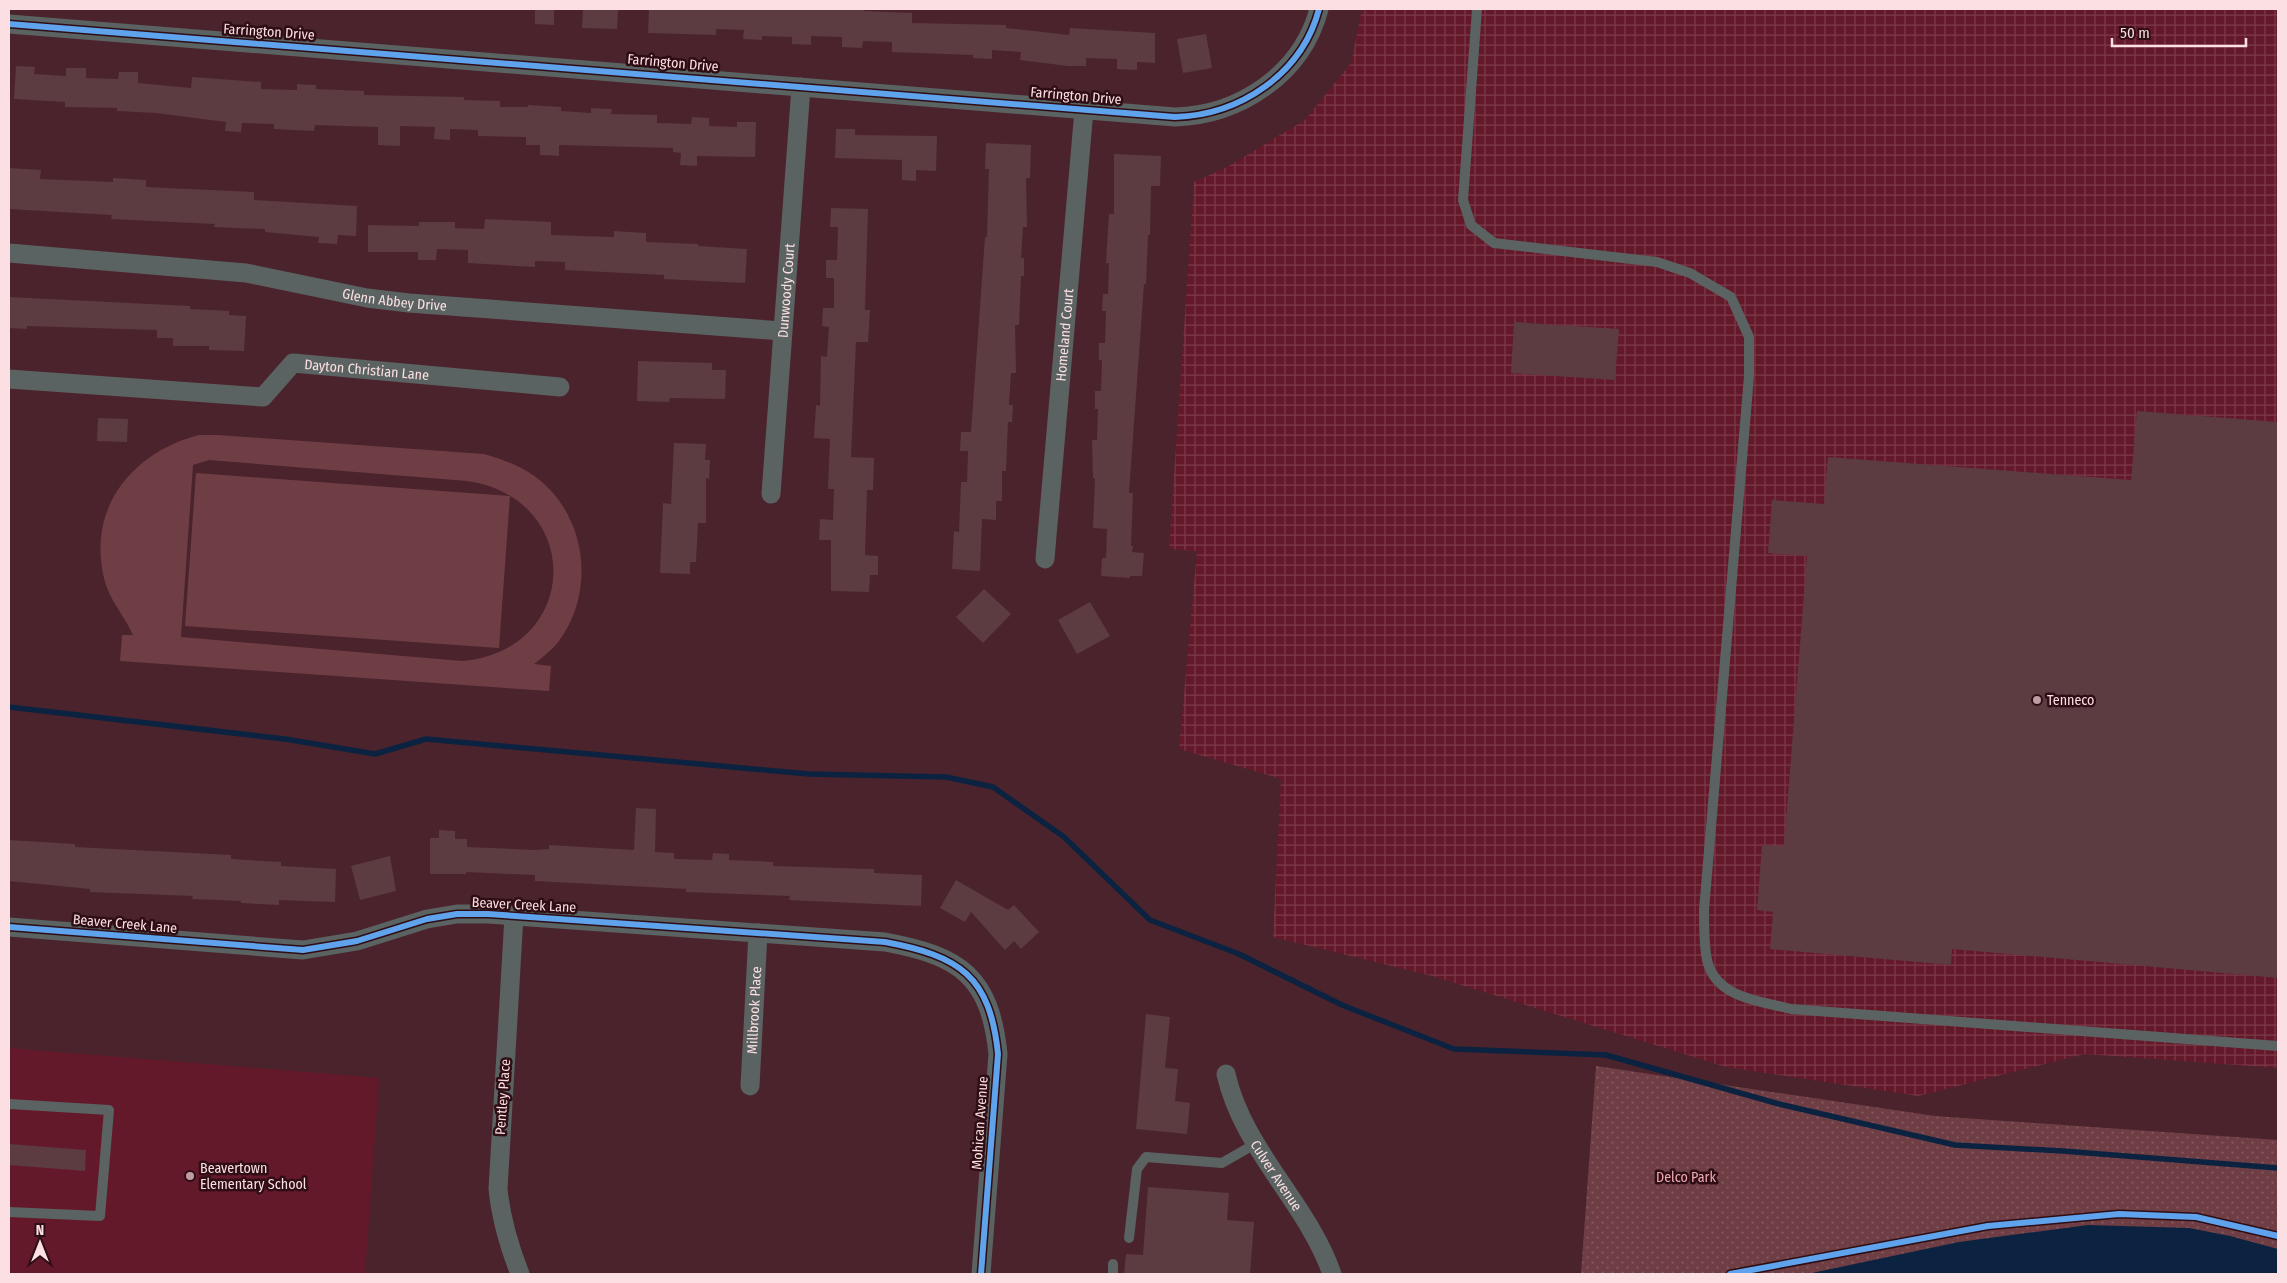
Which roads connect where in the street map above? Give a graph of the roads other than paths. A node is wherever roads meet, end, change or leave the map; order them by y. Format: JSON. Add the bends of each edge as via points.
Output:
{"nodes":[{"id":1,"x":1319,"y":9,"type":"edge"},
{"id":2,"x":1477,"y":9,"type":"edge"},
{"id":3,"x":9,"y":24,"type":"edge"},
{"id":4,"x":801,"y":87,"type":"junction"},
{"id":5,"x":1084,"y":110,"type":"junction"},
{"id":6,"x":9,"y":253,"type":"edge"},
{"id":7,"x":782,"y":331,"type":"junction"},
{"id":8,"x":9,"y":379,"type":"edge"},
{"id":9,"x":560,"y":387,"type":"dead end"},
{"id":10,"x":771,"y":494,"type":"dead end"},
{"id":11,"x":1045,"y":559,"type":"dead end"},
{"id":12,"x":514,"y":916,"type":"junction"},
{"id":13,"x":9,"y":927,"type":"edge"},
{"id":14,"x":758,"y":933,"type":"junction"},
{"id":15,"x":973,"y":980,"type":"joint"},
{"id":16,"x":2278,"y":1046,"type":"edge"},
{"id":17,"x":1226,"y":1074,"type":"dead end"},
{"id":18,"x":750,"y":1086,"type":"dead end"},
{"id":19,"x":9,"y":1104,"type":"edge"},
{"id":20,"x":1255,"y":1144,"type":"junction"},
{"id":21,"x":9,"y":1212,"type":"edge"},
{"id":22,"x":1129,"y":1238,"type":"dead end"},
{"id":23,"x":520,"y":1274,"type":"edge"},
{"id":24,"x":982,"y":1274,"type":"edge"},
{"id":25,"x":1332,"y":1274,"type":"edge"}],
"edges":[{"from":1,"to":5,"type":"street","name":"Farrington Drive","via":[[1297,56],[1255,94],[1215,111],[1175,117]]},
{"from":2,"to":16,"type":"lane","via":[[1463,200],[1471,225],[1494,243],[1657,262],[1690,273],[1731,297],[1749,336],[1749,376],[1704,910],[1706,956],[1716,982],[1740,996],[1791,1008]]},
{"from":3,"to":4,"type":"street","name":"Farrington Drive"},
{"from":4,"to":5,"type":"street","name":"Farrington Drive"},
{"from":4,"to":7,"type":"street","name":"Dunwoody Court"},
{"from":5,"to":11,"type":"street","name":"Homeland Court"},
{"from":6,"to":7,"type":"street","name":"Glenn Abbey Drive","via":[[246,273],[367,298],[409,303]]},
{"from":7,"to":10,"type":"street","name":"Dunwoody Court"},
{"from":8,"to":9,"type":"street","name":"Dayton Christian Lane","via":[[263,397],[293,363]]},
{"from":12,"to":13,"type":"street","name":"Beaver Creek Lane","via":[[456,914],[427,919],[357,941],[303,950]]},
{"from":12,"to":14,"type":"street","name":"Beaver Creek Lane"},
{"from":12,"to":23,"type":"street","name":"Pentley Place","via":[[498,1189],[509,1247]]},
{"from":14,"to":15,"type":"street","name":"Beaver Creek Lane","via":[[885,942],[917,948],[937,954]]},
{"from":14,"to":18,"type":"street","name":"Millbrook Place"},
{"from":15,"to":24,"type":"street","name":"Mohican Avenue","via":[[988,1002],[995,1025],[998,1054]]},
{"from":17,"to":20,"type":"street","name":"Culver Avenue","via":[[1238,1112]]},
{"from":19,"to":21,"type":"lane","via":[[109,1110],[100,1216]]},
{"from":20,"to":22,"type":"lane","via":[[1222,1163],[1146,1157],[1137,1169]]},
{"from":20,"to":25,"type":"street","name":"Culver Avenue","via":[[1320,1245]]}]}
